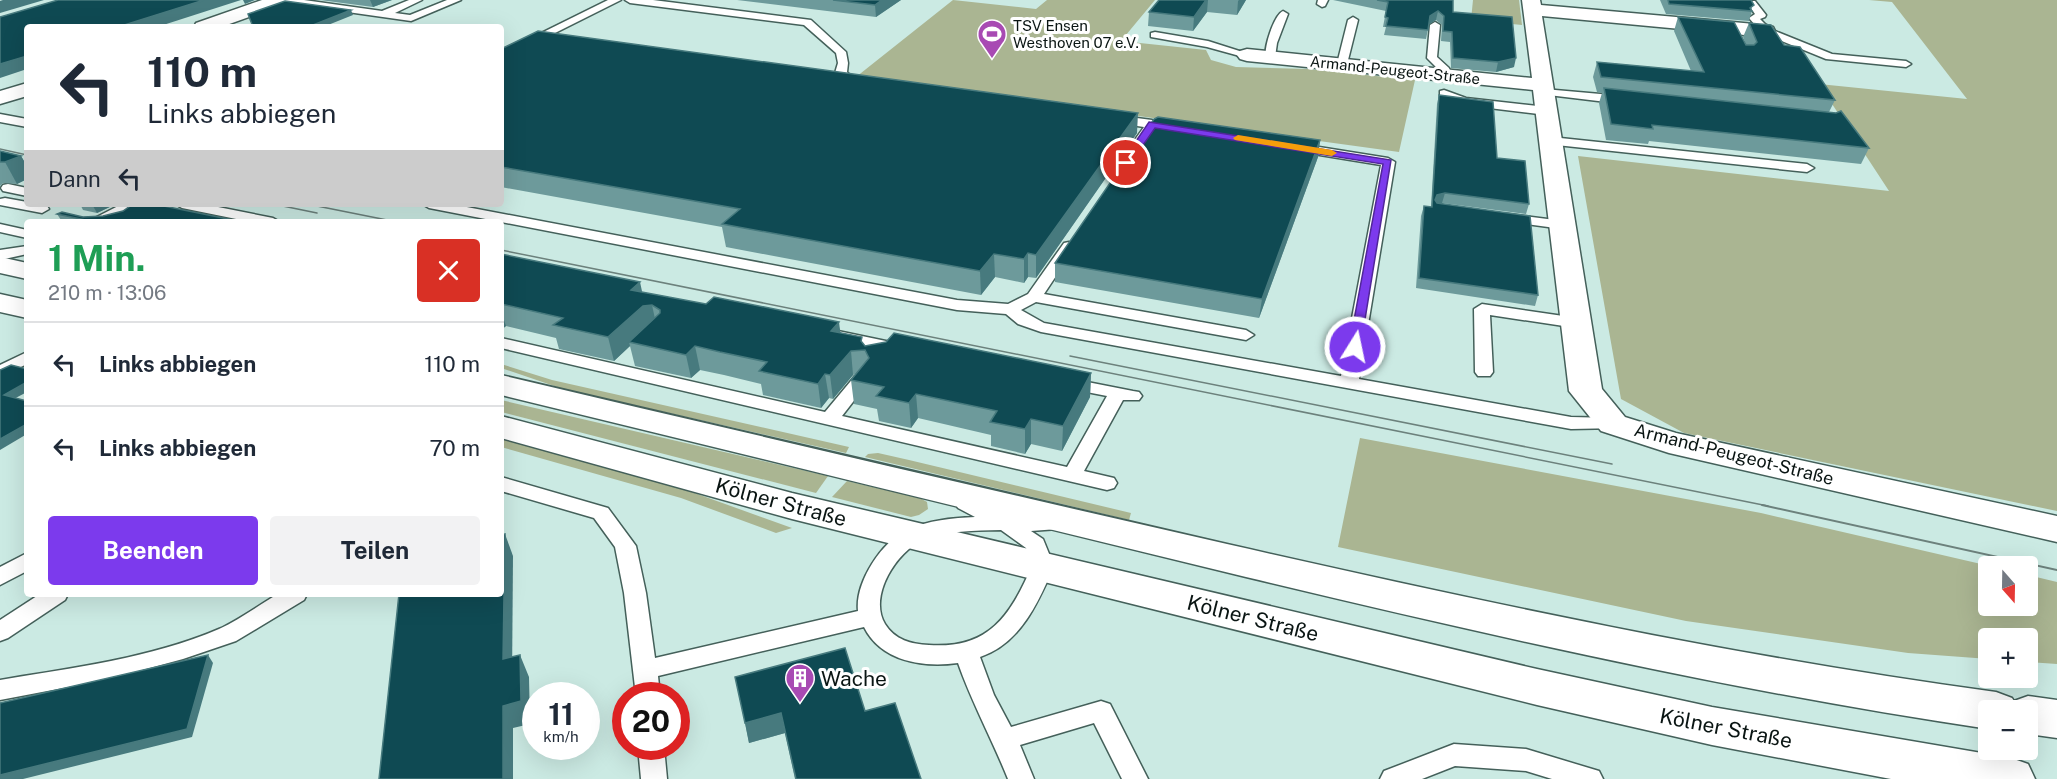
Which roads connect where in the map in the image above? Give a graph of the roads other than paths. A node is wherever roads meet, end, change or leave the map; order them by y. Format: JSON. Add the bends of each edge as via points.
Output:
{"nodes":[{"id":1,"x":279,"y":0,"type":"edge"},
{"id":2,"x":284,"y":0,"type":"edge"},
{"id":3,"x":417,"y":0,"type":"edge"},
{"id":4,"x":456,"y":0,"type":"edge"},
{"id":5,"x":616,"y":0,"type":"edge"},
{"id":6,"x":630,"y":0,"type":"edge"},
{"id":7,"x":1752,"y":3,"type":"edge"},
{"id":8,"x":1531,"y":5,"type":"edge"},
{"id":9,"x":382,"y":14,"type":"junction"},
{"id":10,"x":1283,"y":14,"type":"dead end"},
{"id":11,"x":411,"y":18,"type":"junction"},
{"id":12,"x":1353,"y":20,"type":"dead end"},
{"id":13,"x":211,"y":24,"type":"edge"},
{"id":14,"x":398,"y":24,"type":"edge"},
{"id":15,"x":1435,"y":26,"type":"edge"},
{"id":16,"x":1766,"y":31,"type":"junction"},
{"id":17,"x":1155,"y":35,"type":"edge"},
{"id":18,"x":1246,"y":55,"type":"joint"},
{"id":19,"x":504,"y":56,"type":"edge"},
{"id":20,"x":1270,"y":57,"type":"junction"},
{"id":21,"x":1342,"y":64,"type":"junction"},
{"id":22,"x":1906,"y":64,"type":"dead end"},
{"id":23,"x":1444,"y":84,"type":"junction"},
{"id":24,"x":873,"y":85,"type":"edge"},
{"id":25,"x":1545,"y":96,"type":"junction"},
{"id":26,"x":1640,"y":102,"type":"edge"},
{"id":27,"x":1094,"y":116,"type":"edge"},
{"id":28,"x":0,"y":118,"type":"edge"},
{"id":29,"x":24,"y":122,"type":"edge"},
{"id":30,"x":1551,"y":141,"type":"junction"},
{"id":31,"x":1282,"y":145,"type":"edge"},
{"id":32,"x":1132,"y":153,"type":"edge"},
{"id":33,"x":1807,"y":168,"type":"dead end"},
{"id":34,"x":24,"y":188,"type":"edge"},
{"id":35,"x":4,"y":198,"type":"edge"},
{"id":36,"x":24,"y":204,"type":"edge"},
{"id":37,"x":35,"y":207,"type":"edge"},
{"id":38,"x":126,"y":207,"type":"edge"},
{"id":39,"x":197,"y":207,"type":"edge"},
{"id":40,"x":445,"y":207,"type":"edge"},
{"id":41,"x":42,"y":209,"type":"dead end"},
{"id":42,"x":1497,"y":216,"type":"edge"},
{"id":43,"x":94,"y":219,"type":"edge"},
{"id":44,"x":258,"y":219,"type":"edge"},
{"id":45,"x":1563,"y":225,"type":"junction"},
{"id":46,"x":0,"y":228,"type":"edge"},
{"id":47,"x":1080,"y":230,"type":"edge"},
{"id":48,"x":24,"y":233,"type":"edge"},
{"id":49,"x":24,"y":251,"type":"edge"},
{"id":50,"x":0,"y":255,"type":"edge"},
{"id":51,"x":0,"y":265,"type":"edge"},
{"id":52,"x":24,"y":271,"type":"edge"},
{"id":53,"x":1034,"y":297,"type":"junction"},
{"id":54,"x":0,"y":303,"type":"edge"},
{"id":55,"x":24,"y":308,"type":"edge"},
{"id":56,"x":1011,"y":309,"type":"junction"},
{"id":57,"x":1576,"y":323,"type":"junction"},
{"id":58,"x":818,"y":332,"type":"edge"},
{"id":59,"x":1246,"y":335,"type":"dead end"},
{"id":60,"x":504,"y":344,"type":"edge"},
{"id":61,"x":888,"y":346,"type":"junction"},
{"id":62,"x":911,"y":351,"type":"edge"},
{"id":63,"x":633,"y":356,"type":"edge"},
{"id":64,"x":24,"y":359,"type":"edge"},
{"id":65,"x":874,"y":363,"type":"edge"},
{"id":66,"x":617,"y":370,"type":"junction"},
{"id":67,"x":0,"y":372,"type":"edge"},
{"id":68,"x":1484,"y":372,"type":"dead end"},
{"id":69,"x":1049,"y":379,"type":"edge"},
{"id":70,"x":861,"y":380,"type":"edge"},
{"id":71,"x":1349,"y":382,"type":"junction"},
{"id":72,"x":504,"y":385,"type":"edge"},
{"id":73,"x":830,"y":418,"type":"junction"},
{"id":74,"x":1613,"y":424,"type":"junction"},
{"id":75,"x":504,"y":428,"type":"edge"},
{"id":76,"x":1072,"y":475,"type":"junction"},
{"id":77,"x":1107,"y":483,"type":"dead end"},
{"id":78,"x":504,"y":485,"type":"edge"},
{"id":79,"x":521,"y":489,"type":"junction"},
{"id":80,"x":938,"y":490,"type":"junction"},
{"id":81,"x":504,"y":497,"type":"edge"},
{"id":82,"x":1005,"y":523,"type":"junction"},
{"id":83,"x":1083,"y":525,"type":"junction"},
{"id":84,"x":2057,"y":529,"type":"edge"},
{"id":85,"x":914,"y":535,"type":"junction"},
{"id":86,"x":24,"y":563,"type":"edge"},
{"id":87,"x":1043,"y":566,"type":"junction"},
{"id":88,"x":0,"y":577,"type":"edge"},
{"id":89,"x":52,"y":597,"type":"edge"},
{"id":90,"x":291,"y":597,"type":"edge"},
{"id":91,"x":869,"y":617,"type":"junction"},
{"id":92,"x":0,"y":632,"type":"edge"},
{"id":93,"x":966,"y":653,"type":"junction"},
{"id":94,"x":646,"y":669,"type":"junction"},
{"id":95,"x":647,"y":682,"type":"edge"},
{"id":96,"x":0,"y":690,"type":"edge"},
{"id":97,"x":1978,"y":708,"type":"edge"},
{"id":98,"x":2038,"y":716,"type":"edge"},
{"id":99,"x":2057,"y":719,"type":"edge"},
{"id":100,"x":1005,"y":739,"type":"junction"},
{"id":101,"x":652,"y":760,"type":"edge"},
{"id":102,"x":654,"y":779,"type":"edge"},
{"id":103,"x":1022,"y":779,"type":"edge"},
{"id":104,"x":1135,"y":779,"type":"edge"},
{"id":105,"x":1393,"y":779,"type":"edge"},
{"id":106,"x":1590,"y":779,"type":"edge"},
{"id":107,"x":2011,"y":779,"type":"edge"}],
"edges":[{"from":1,"to":13,"type":"main road"},
{"from":2,"to":9,"type":"lane"},
{"from":3,"to":9,"type":"lane"},
{"from":4,"to":11,"type":"lane"},
{"from":5,"to":19,"type":"lane"},
{"from":6,"to":24,"type":"lane","via":[[807,22],[841,52],[841,74],[850,82]]},
{"from":7,"to":16,"type":"lane","via":[[1761,15],[1754,18]]},
{"from":8,"to":16,"type":"main road","name":"Armand-Peugeot-Straße","via":[[1737,33]]},
{"from":8,"to":25,"type":"main road","name":"Armand-Peugeot-Straße"},
{"from":9,"to":11,"type":"lane"},
{"from":10,"to":20,"type":"lane"},
{"from":11,"to":14,"type":"lane"},
{"from":12,"to":21,"type":"lane"},
{"from":15,"to":23,"type":"lane","via":[[1432,58],[1443,68]]},
{"from":16,"to":22,"type":"lane","via":[[1830,57]]},
{"from":17,"to":18,"type":"lane"},
{"from":18,"to":20,"type":"main road","name":"Armand-Peugeot-Straße"},
{"from":20,"to":21,"type":"main road","name":"Armand-Peugeot-Straße"},
{"from":21,"to":23,"type":"main road","name":"Armand-Peugeot-Straße"},
{"from":23,"to":25,"type":"main road","name":"Armand-Peugeot-Straße"},
{"from":25,"to":26,"type":"lane"},
{"from":25,"to":30,"type":"main road","name":"Armand-Peugeot-Straße"},
{"from":27,"to":32,"type":"lane","via":[[1158,125]]},
{"from":28,"to":29,"type":"lane"},
{"from":30,"to":33,"type":"lane"},
{"from":30,"to":45,"type":"main road","name":"Armand-Peugeot-Straße"},
{"from":31,"to":71,"type":"lane","via":[[1388,162]]},
{"from":34,"to":35,"type":"lane"},
{"from":35,"to":36,"type":"lane"},
{"from":37,"to":41,"type":"lane"},
{"from":38,"to":43,"type":"lane"},
{"from":39,"to":44,"type":"lane"},
{"from":40,"to":56,"type":"lane","via":[[957,305]]},
{"from":42,"to":45,"type":"lane"},
{"from":45,"to":57,"type":"main road","name":"Armand-Peugeot-Straße"},
{"from":46,"to":48,"type":"lane"},
{"from":47,"to":53,"type":"lane"},
{"from":49,"to":50,"type":"lane"},
{"from":51,"to":52,"type":"main road"},
{"from":53,"to":56,"type":"lane"},
{"from":53,"to":59,"type":"lane"},
{"from":54,"to":55,"type":"main road"},
{"from":56,"to":71,"type":"lane","via":[[1026,322],[1041,327]]},
{"from":57,"to":68,"type":"lane","via":[[1482,309]]},
{"from":57,"to":74,"type":"main road","name":"Armand-Peugeot-Straße","via":[[1586,390]]},
{"from":58,"to":61,"type":"lane"},
{"from":60,"to":66,"type":"lane"},
{"from":61,"to":62,"type":"lane"},
{"from":61,"to":65,"type":"lane"},
{"from":63,"to":66,"type":"lane"},
{"from":64,"to":67,"type":"lane"},
{"from":66,"to":73,"type":"lane"},
{"from":69,"to":76,"type":"lane","via":[[1125,395]]},
{"from":70,"to":73,"type":"lane"},
{"from":71,"to":74,"type":"lane","via":[[1571,423]]},
{"from":72,"to":80,"type":"main road"},
{"from":73,"to":76,"type":"lane"},
{"from":74,"to":84,"type":"main road","name":"Armand-Peugeot-Straße","via":[[1669,442]]},
{"from":75,"to":85,"type":"main road","name":"Kölner Straße"},
{"from":76,"to":77,"type":"lane"},
{"from":78,"to":79,"type":"lane"},
{"from":79,"to":81,"type":"lane"},
{"from":79,"to":94,"type":"lane","via":[[601,513],[625,546]]},
{"from":80,"to":82,"type":"lane"},
{"from":80,"to":83,"type":"main road"},
{"from":82,"to":83,"type":"lane"},
{"from":82,"to":85,"type":"lane","via":[[956,526]]},
{"from":82,"to":87,"type":"lane","via":[[1035,544]]},
{"from":83,"to":97,"type":"main road","via":[[1693,662],[1790,681]]},
{"from":85,"to":87,"type":"main road","name":"Kölner Straße"},
{"from":85,"to":91,"type":"lane","via":[[879,567],[871,584]]},
{"from":86,"to":88,"type":"lane"},
{"from":87,"to":93,"type":"lane","via":[[1030,597],[1005,630],[988,644]]},
{"from":87,"to":107,"type":"main road","name":"Kölner Straße","via":[[1712,726]]},
{"from":89,"to":92,"type":"lane"},
{"from":90,"to":96,"type":"lane","via":[[228,634],[175,653],[105,671]]},
{"from":91,"to":93,"type":"lane","via":[[885,641],[905,651],[932,656]]},
{"from":91,"to":94,"type":"lane"},
{"from":93,"to":100,"type":"lane","via":[[982,697]]},
{"from":94,"to":95,"type":"lane"},
{"from":98,"to":99,"type":"main road"},
{"from":100,"to":103,"type":"lane"},
{"from":100,"to":104,"type":"lane","via":[[1101,711]]},
{"from":101,"to":102,"type":"lane"},
{"from":105,"to":106,"type":"lane","via":[[1454,755],[1526,760]]}]}
